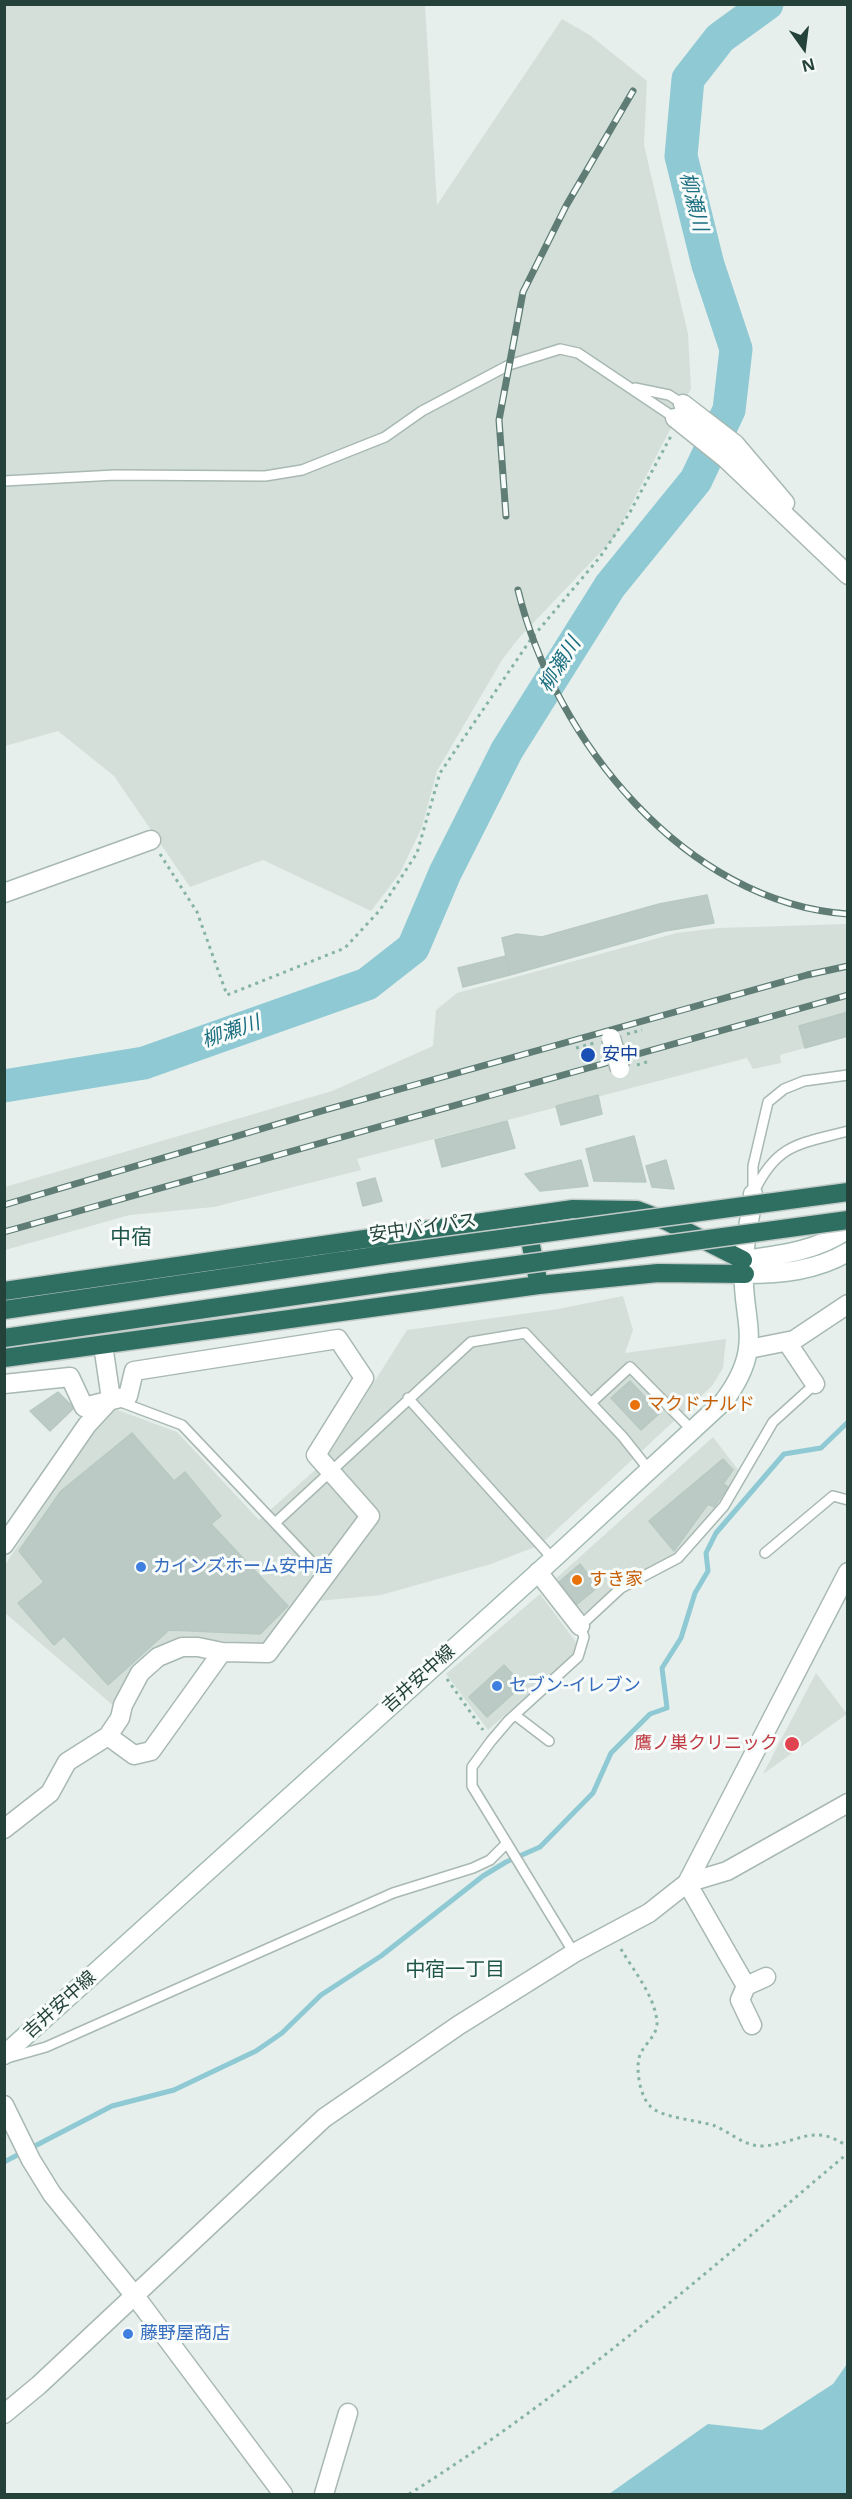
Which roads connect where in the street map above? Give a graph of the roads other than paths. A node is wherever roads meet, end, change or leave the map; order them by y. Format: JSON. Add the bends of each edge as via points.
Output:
{"nodes":[{"id":1,"x":630,"y":387,"type":"junction"},
{"id":2,"x":684,"y":417,"type":"junction"},
{"id":3,"x":4,"y":481,"type":"edge"},
{"id":4,"x":848,"y":575,"type":"edge"},
{"id":5,"x":151,"y":840,"type":"road end"},
{"id":6,"x":4,"y":893,"type":"edge"},
{"id":7,"x":611,"y":1038,"type":"dead end"},
{"id":8,"x":620,"y":1069,"type":"dead end"},
{"id":9,"x":848,"y":1075,"type":"edge"},
{"id":10,"x":848,"y":1131,"type":"edge"},
{"id":11,"x":848,"y":1192,"type":"edge"},
{"id":12,"x":753,"y":1194,"type":"junction"},
{"id":13,"x":525,"y":1217,"type":"junction"},
{"id":14,"x":848,"y":1220,"type":"edge"},
{"id":15,"x":848,"y":1229,"type":"edge"},
{"id":16,"x":848,"y":1252,"type":"edge"},
{"id":17,"x":744,"y":1267,"type":"junction"},
{"id":18,"x":539,"y":1285,"type":"junction"},
{"id":19,"x":4,"y":1291,"type":"edge"},
{"id":20,"x":848,"y":1304,"type":"edge"},
{"id":21,"x":4,"y":1310,"type":"edge"},
{"id":22,"x":4,"y":1338,"type":"edge"},
{"id":23,"x":787,"y":1342,"type":"junction"},
{"id":24,"x":103,"y":1345,"type":"junction"},
{"id":25,"x":749,"y":1349,"type":"junction"},
{"id":26,"x":4,"y":1358,"type":"edge"},
{"id":27,"x":4,"y":1384,"type":"edge"},
{"id":28,"x":815,"y":1384,"type":"joint"},
{"id":29,"x":408,"y":1398,"type":"junction"},
{"id":30,"x":111,"y":1399,"type":"junction"},
{"id":31,"x":591,"y":1403,"type":"junction"},
{"id":32,"x":693,"y":1431,"type":"junction"},
{"id":33,"x":650,"y":1470,"type":"junction"},
{"id":34,"x":330,"y":1471,"type":"junction"},
{"id":35,"x":848,"y":1500,"type":"edge"},
{"id":36,"x":275,"y":1523,"type":"junction"},
{"id":37,"x":4,"y":1545,"type":"edge"},
{"id":38,"x":765,"y":1553,"type":"dead end"},
{"id":39,"x":553,"y":1559,"type":"junction"},
{"id":40,"x":538,"y":1572,"type":"junction"},
{"id":41,"x":848,"y":1572,"type":"edge"},
{"id":42,"x":325,"y":1576,"type":"junction"},
{"id":43,"x":580,"y":1626,"type":"junction"},
{"id":44,"x":222,"y":1652,"type":"junction"},
{"id":45,"x":515,"y":1715,"type":"junction"},
{"id":46,"x":108,"y":1736,"type":"junction"},
{"id":47,"x":549,"y":1741,"type":"dead end"},
{"id":48,"x":848,"y":1803,"type":"edge"},
{"id":49,"x":4,"y":1828,"type":"edge"},
{"id":50,"x":507,"y":1844,"type":"junction"},
{"id":51,"x":687,"y":1883,"type":"junction"},
{"id":52,"x":574,"y":1953,"type":"junction"},
{"id":53,"x":766,"y":1977,"type":"dead end"},
{"id":54,"x":746,"y":1986,"type":"junction"},
{"id":55,"x":752,"y":2025,"type":"dead end"},
{"id":56,"x":4,"y":2057,"type":"edge"},
{"id":57,"x":4,"y":2105,"type":"edge"},
{"id":58,"x":135,"y":2296,"type":"junction"},
{"id":59,"x":348,"y":2413,"type":"dead end"},
{"id":60,"x":4,"y":2414,"type":"edge"},
{"id":61,"x":283,"y":2494,"type":"edge"},
{"id":62,"x":324,"y":2494,"type":"edge"}],
"edges":[{"from":1,"to":2,"type":"lane"},
{"from":1,"to":2,"type":"lane","via":[[669,395]]},
{"from":1,"to":3,"type":"lane","via":[[578,353],[560,349],[509,365],[422,411],[385,437],[302,470],[265,476],[115,475]]},
{"from":2,"to":4,"type":"street","via":[[730,451]]},
{"from":5,"to":6,"type":"street"},
{"from":7,"to":8,"type":"street","bridge":true},
{"from":9,"to":12,"type":"lane","via":[[804,1081],[784,1089],[768,1102],[753,1166]]},
{"from":10,"to":12,"type":"lane","via":[[783,1150],[763,1173]]},
{"from":11,"to":21,"type":"highway","name":"安中バイパス","bridge":true},
{"from":12,"to":17,"type":"street","name":"吉井安中線"},
{"from":13,"to":17,"type":"highway","via":[[573,1209],[637,1210],[666,1221]]},
{"from":13,"to":18,"type":"highway"},
{"from":13,"to":19,"type":"highway"},
{"from":14,"to":22,"type":"highway","bridge":true},
{"from":15,"to":17,"type":"street","via":[[834,1238]]},
{"from":16,"to":17,"type":"street","via":[[801,1270],[774,1274]]},
{"from":17,"to":18,"type":"highway"},
{"from":17,"to":25,"type":"street","name":"吉井安中線"},
{"from":18,"to":24,"type":"highway"},
{"from":20,"to":23,"type":"street"},
{"from":23,"to":25,"type":"street"},
{"from":23,"to":28,"type":"street"},
{"from":24,"to":26,"type":"highway"},
{"from":24,"to":30,"type":"street"},
{"from":25,"to":32,"type":"street","name":"吉井安中線","via":[[735,1387]]},
{"from":27,"to":30,"type":"street","via":[[70,1377],[84,1407]]},
{"from":28,"to":43,"type":"lane","via":[[773,1422],[724,1506],[678,1558],[621,1588]]},
{"from":29,"to":31,"type":"lane","via":[[471,1342],[525,1333]]},
{"from":29,"to":34,"type":"lane"},
{"from":29,"to":39,"type":"lane"},
{"from":30,"to":34,"type":"street","via":[[128,1396],[134,1371],[338,1339],[364,1378],[316,1455]]},
{"from":30,"to":36,"type":"lane","via":[[183,1425]]},
{"from":30,"to":37,"type":"street","via":[[87,1425]]},
{"from":31,"to":32,"type":"lane","via":[[630,1367]]},
{"from":31,"to":33,"type":"lane"},
{"from":32,"to":33,"type":"street","name":"吉井安中線"},
{"from":33,"to":39,"type":"street","name":"吉井安中線"},
{"from":34,"to":36,"type":"lane"},
{"from":34,"to":42,"type":"street","via":[[370,1516]]},
{"from":35,"to":38,"type":"lane","via":[[833,1496]]},
{"from":36,"to":42,"type":"lane"},
{"from":39,"to":40,"type":"street","name":"吉井安中線"},
{"from":40,"to":43,"type":"street"},
{"from":40,"to":56,"type":"street","name":"吉井安中線"},
{"from":41,"to":51,"type":"street"},
{"from":42,"to":44,"type":"street","via":[[268,1653]]},
{"from":43,"to":45,"type":"lane","via":[[584,1637],[578,1657]]},
{"from":44,"to":46,"type":"street","via":[[182,1647],[158,1657],[140,1673]]},
{"from":44,"to":46,"type":"street","via":[[152,1751],[134,1755]]},
{"from":45,"to":47,"type":"lane"},
{"from":45,"to":50,"type":"lane","via":[[472,1767],[472,1786]]},
{"from":46,"to":49,"type":"street","via":[[67,1762],[50,1793]]},
{"from":48,"to":51,"type":"street","via":[[727,1870]]},
{"from":50,"to":52,"type":"lane"},
{"from":50,"to":56,"type":"lane","via":[[490,1860],[473,1868],[393,1893],[46,2047]]},
{"from":51,"to":52,"type":"street","via":[[666,1902]]},
{"from":51,"to":54,"type":"street"},
{"from":52,"to":58,"type":"street","via":[[459,2025],[324,2118]]},
{"from":53,"to":54,"type":"street"},
{"from":54,"to":55,"type":"street","via":[[740,2001]]},
{"from":57,"to":58,"type":"street","via":[[52,2194]]},
{"from":58,"to":60,"type":"street"},
{"from":58,"to":61,"type":"street"},
{"from":59,"to":62,"type":"street"}]}
